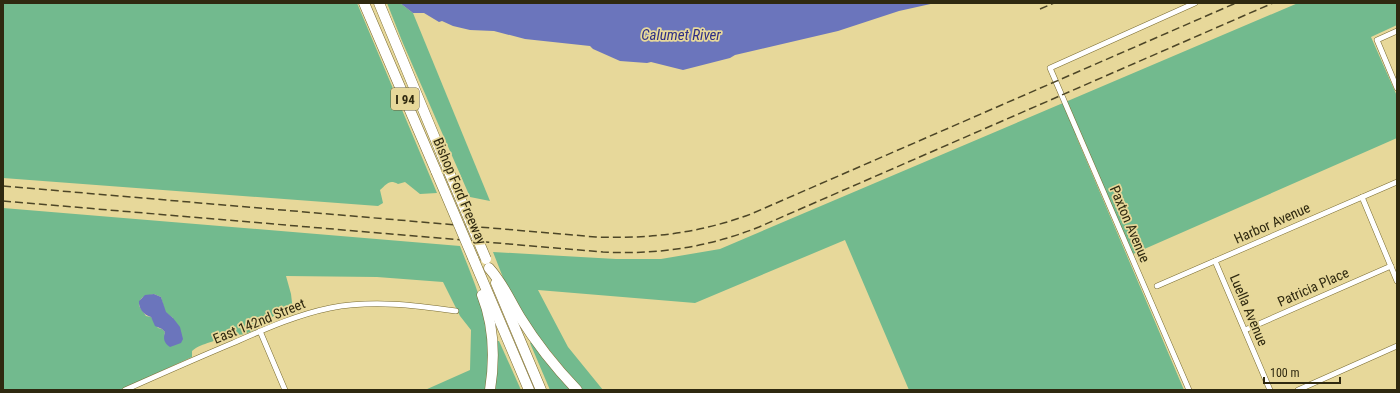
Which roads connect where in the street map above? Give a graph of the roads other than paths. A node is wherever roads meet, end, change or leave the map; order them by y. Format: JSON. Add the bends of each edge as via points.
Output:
{"nodes":[{"id":1,"x":364,"y":3,"type":"edge"},
{"id":2,"x":379,"y":3,"type":"edge"},
{"id":3,"x":1195,"y":3,"type":"edge"},
{"id":4,"x":1397,"y":31,"type":"edge"},
{"id":5,"x":1397,"y":88,"type":"edge"},
{"id":6,"x":1397,"y":182,"type":"edge"},
{"id":7,"x":1362,"y":197,"type":"junction"},
{"id":8,"x":1215,"y":261,"type":"junction"},
{"id":9,"x":475,"y":263,"type":"junction"},
{"id":10,"x":487,"y":264,"type":"junction"},
{"id":11,"x":1391,"y":266,"type":"junction"},
{"id":12,"x":1397,"y":281,"type":"edge"},
{"id":13,"x":1157,"y":286,"type":"dead end"},
{"id":14,"x":456,"y":311,"type":"dead end"},
{"id":15,"x":1245,"y":330,"type":"junction"},
{"id":16,"x":260,"y":331,"type":"junction"},
{"id":17,"x":1397,"y":346,"type":"edge"},
{"id":18,"x":125,"y":390,"type":"edge"},
{"id":19,"x":285,"y":390,"type":"edge"},
{"id":20,"x":490,"y":390,"type":"edge"},
{"id":21,"x":529,"y":390,"type":"edge"},
{"id":22,"x":541,"y":390,"type":"edge"},
{"id":23,"x":577,"y":390,"type":"edge"},
{"id":24,"x":1189,"y":390,"type":"edge"},
{"id":25,"x":1270,"y":390,"type":"edge"},
{"id":26,"x":1298,"y":390,"type":"edge"}],
"edges":[{"from":1,"to":9,"type":"highway","name":"Bishop Ford Freeway","number":"I 94","bridge":true},
{"from":2,"to":10,"type":"highway","name":"Bishop Ford Freeway","number":"I 94","bridge":true},
{"from":3,"to":24,"type":"street","name":"Paxton Avenue","via":[[1050,68]]},
{"from":4,"to":5,"type":"street","via":[[1376,40]]},
{"from":6,"to":7,"type":"street","name":"Harbor Avenue"},
{"from":7,"to":8,"type":"street","name":"Harbor Avenue"},
{"from":7,"to":11,"type":"street"},
{"from":8,"to":13,"type":"street","name":"Harbor Avenue"},
{"from":8,"to":15,"type":"street","name":"Luella Avenue"},
{"from":9,"to":20,"type":"highway","via":[[478,285],[486,304],[492,332],[493,370]]},
{"from":9,"to":21,"type":"highway","name":"Bishop Ford Freeway","number":"I 94"},
{"from":10,"to":22,"type":"highway","name":"Bishop Ford Freeway","number":"I 94"},
{"from":10,"to":23,"type":"highway","via":[[502,282],[520,318]]},
{"from":11,"to":12,"type":"street"},
{"from":11,"to":15,"type":"street","name":"Patricia Place"},
{"from":14,"to":16,"type":"street","name":"East 142nd Street","via":[[408,304],[350,305],[304,314]]},
{"from":15,"to":25,"type":"street","name":"Luella Avenue"},
{"from":16,"to":18,"type":"street","name":"East 142nd Street"},
{"from":16,"to":19,"type":"street"},
{"from":17,"to":26,"type":"street"}]}
